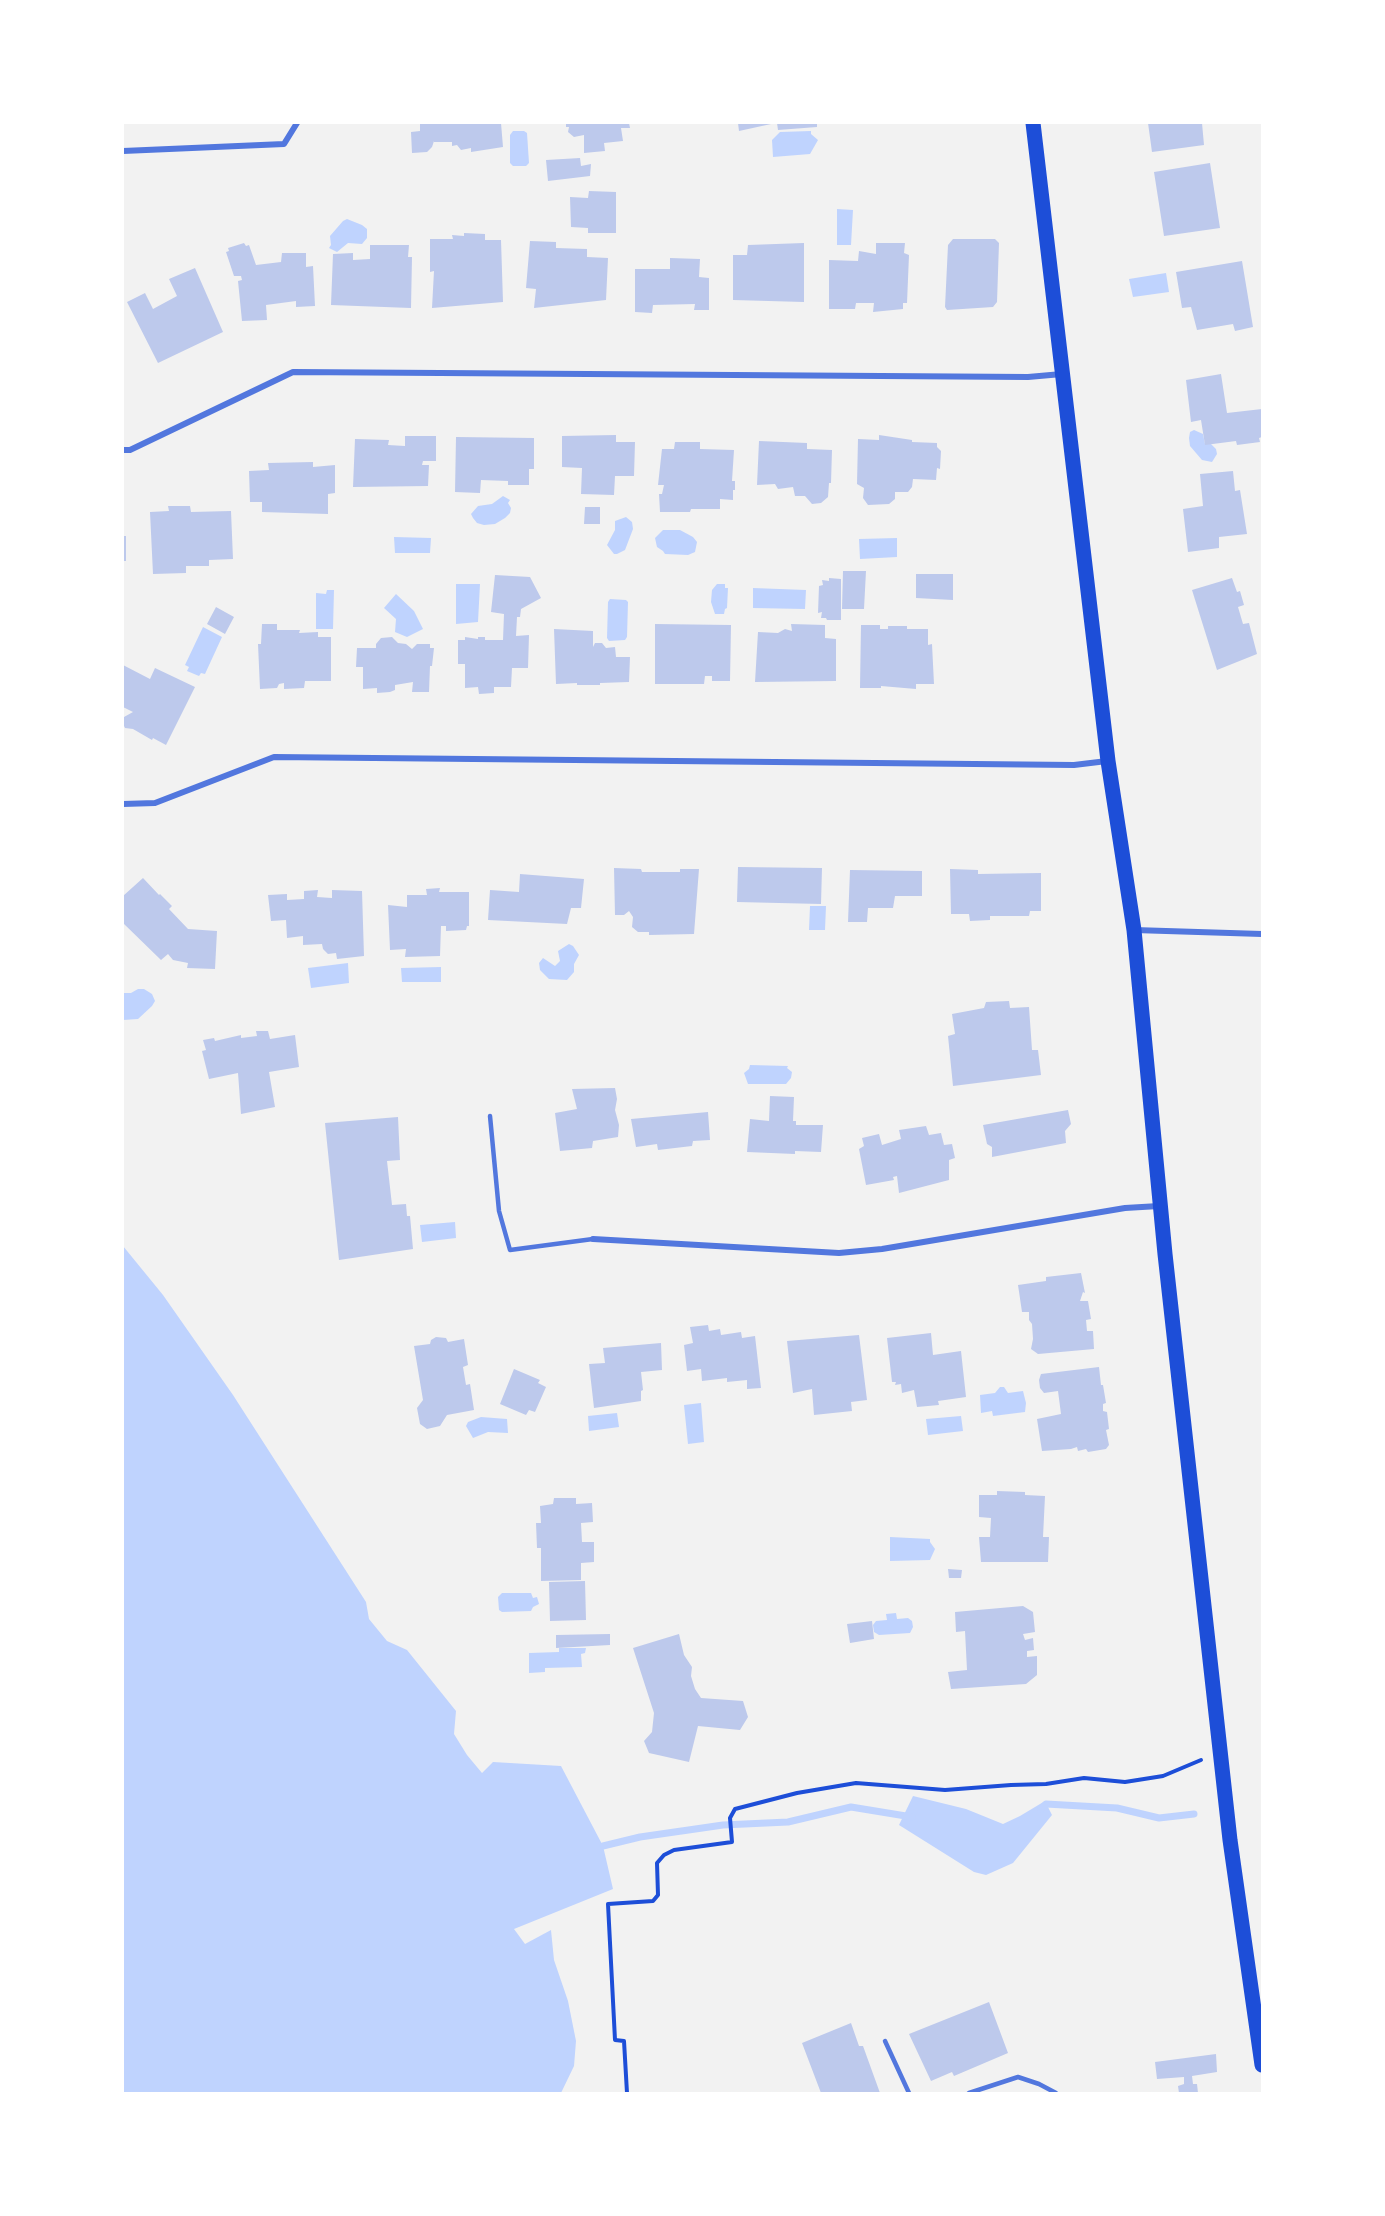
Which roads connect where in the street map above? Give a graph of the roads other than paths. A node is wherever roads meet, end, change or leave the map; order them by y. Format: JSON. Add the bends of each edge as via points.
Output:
{"nodes":[{"id":1,"x":297,"y":123,"type":"edge"},
{"id":2,"x":1033,"y":123,"type":"edge"},
{"id":3,"x":123,"y":151,"type":"edge"},
{"id":4,"x":1062,"y":374,"type":"junction"},
{"id":5,"x":123,"y":450,"type":"edge"},
{"id":6,"x":1108,"y":761,"type":"junction"},
{"id":7,"x":123,"y":804,"type":"edge"},
{"id":8,"x":1134,"y":930,"type":"junction"},
{"id":9,"x":1262,"y":934,"type":"edge"},
{"id":10,"x":490,"y":1116,"type":"dead end"},
{"id":11,"x":1161,"y":1206,"type":"junction"},
{"id":12,"x":594,"y":1239,"type":"joint"},
{"id":13,"x":885,"y":2041,"type":"dead end"},
{"id":14,"x":1262,"y":2065,"type":"edge"},
{"id":15,"x":909,"y":2093,"type":"edge"},
{"id":16,"x":969,"y":2093,"type":"edge"},
{"id":17,"x":1056,"y":2093,"type":"edge"}],
"edges":[{"from":1,"to":3,"type":"street","via":[[284,144]]},
{"from":2,"to":4,"type":"main road"},
{"from":4,"to":5,"type":"street","via":[[293,372]]},
{"from":4,"to":6,"type":"main road"},
{"from":6,"to":7,"type":"street","via":[[1074,765],[274,757],[155,803]]},
{"from":6,"to":8,"type":"main road"},
{"from":8,"to":9,"type":"street"},
{"from":8,"to":11,"type":"main road"},
{"from":10,"to":12,"type":"lane","via":[[499,1212],[510,1250]]},
{"from":11,"to":12,"type":"street","via":[[1125,1208],[839,1253]]},
{"from":11,"to":14,"type":"main road","via":[[1230,1840]]},
{"from":13,"to":15,"type":"lane"},
{"from":16,"to":17,"type":"lane","via":[[1018,2077]]}]}
